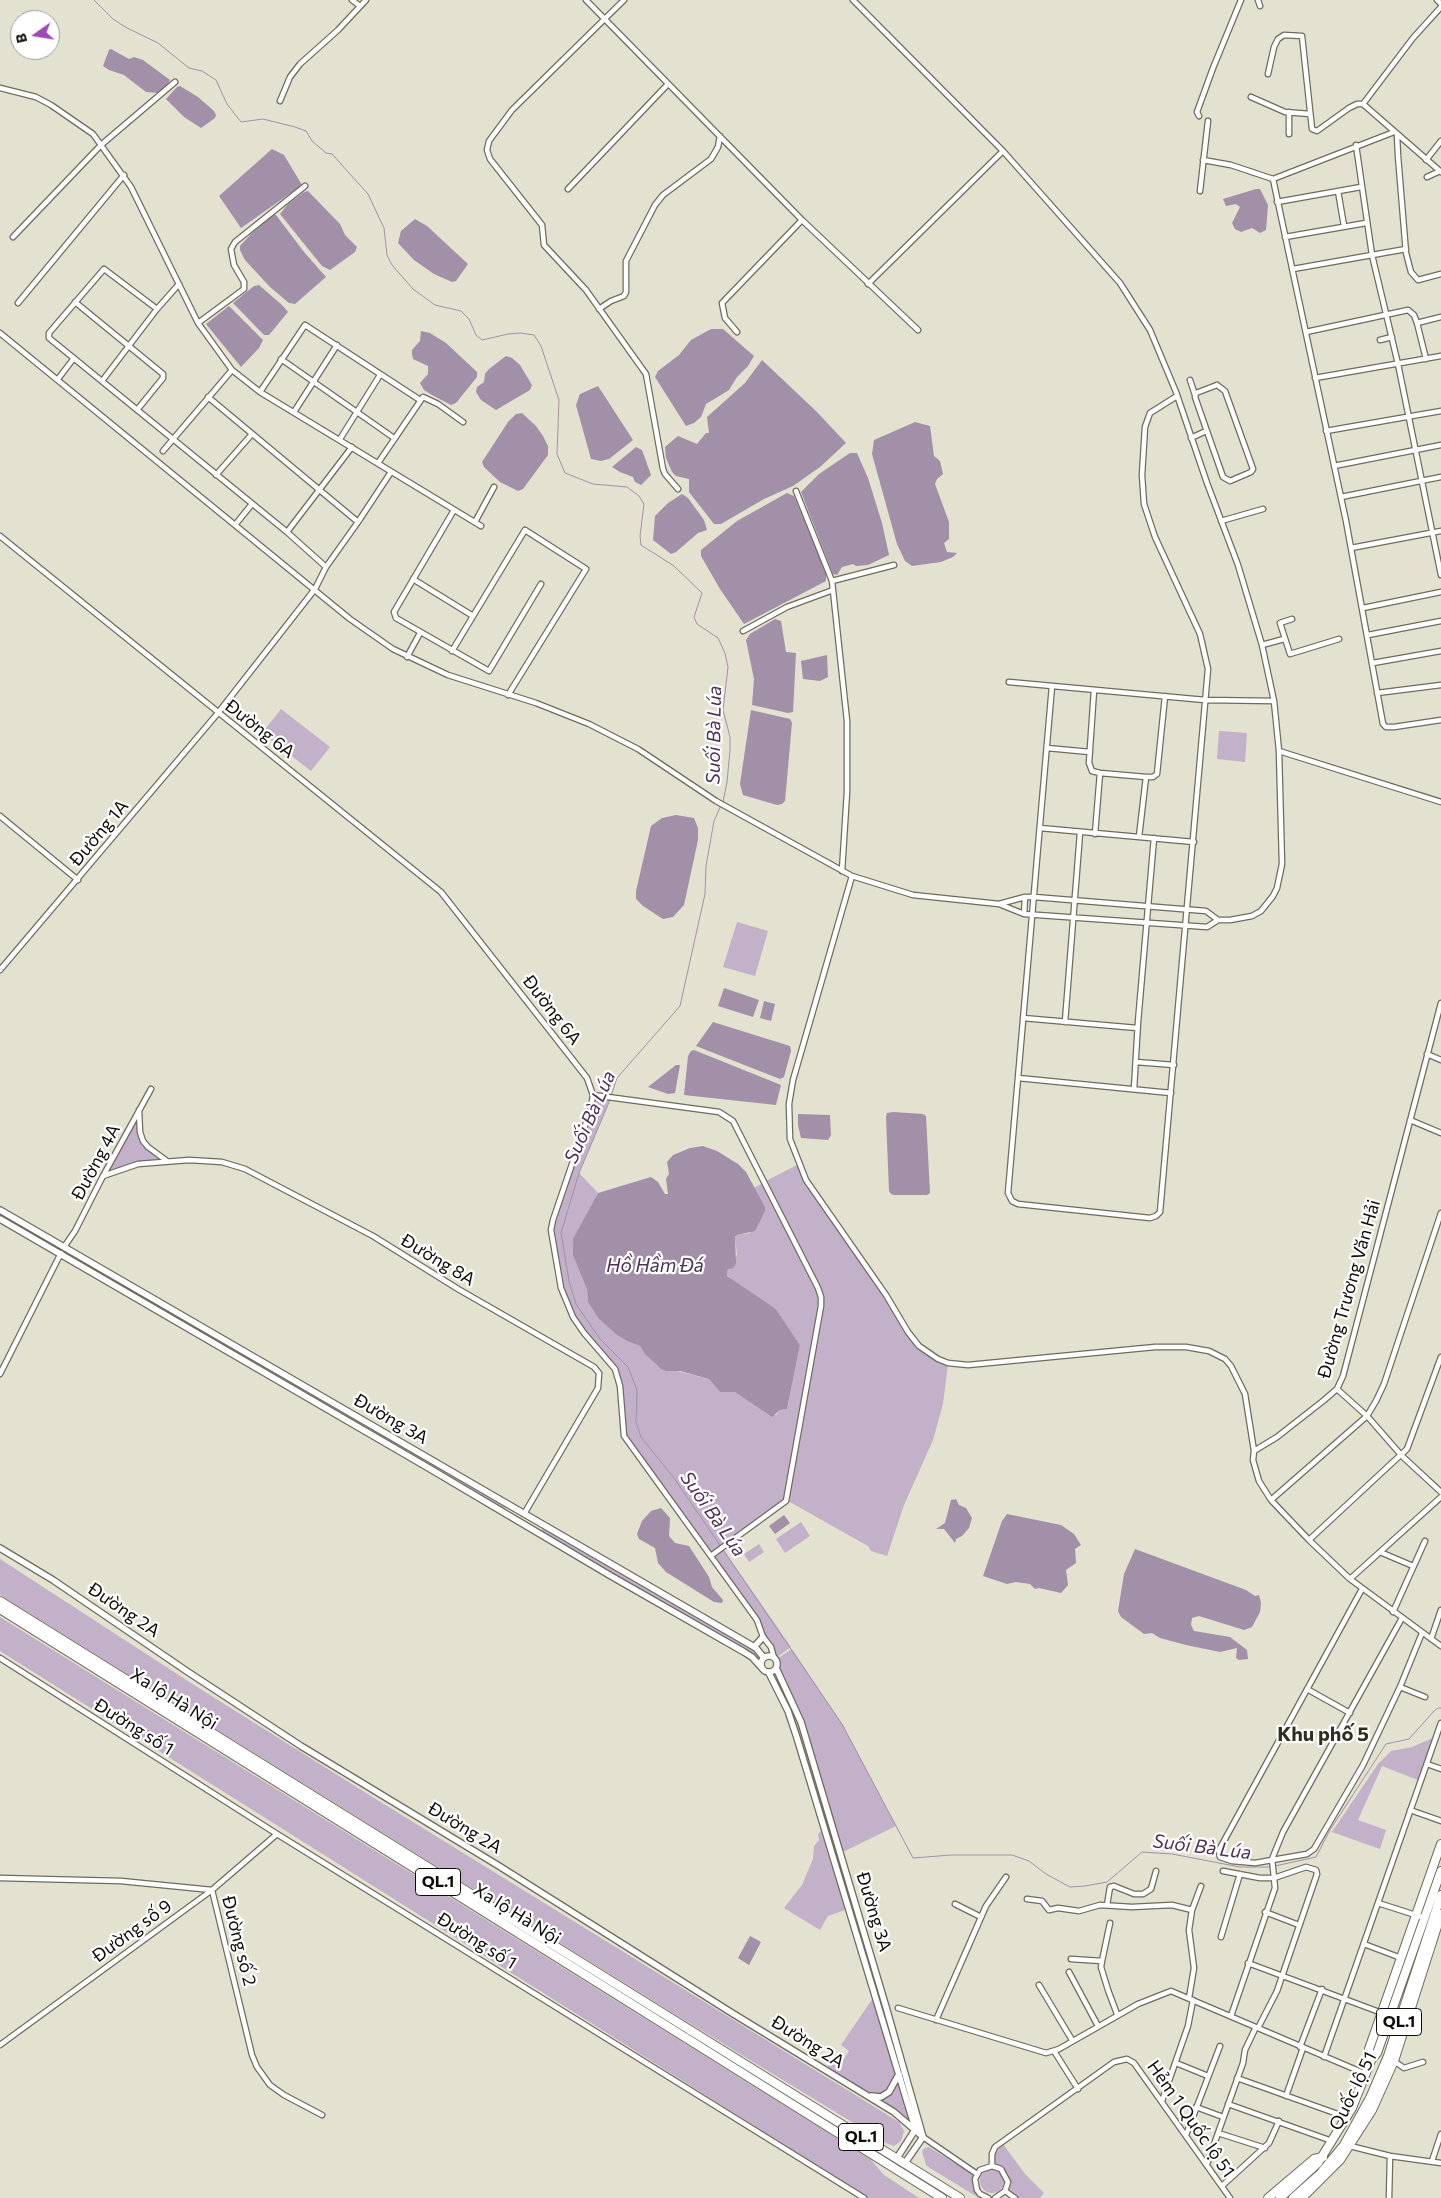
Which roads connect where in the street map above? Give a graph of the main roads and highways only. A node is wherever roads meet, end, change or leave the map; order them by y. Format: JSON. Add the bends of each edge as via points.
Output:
{"nodes":[{"id":1,"x":0,"y":1600,"type":"edge"},
{"id":2,"x":0,"y":1609,"type":"edge"},
{"id":3,"x":1441,"y":1844,"type":"edge"},
{"id":4,"x":1441,"y":1871,"type":"edge"},
{"id":5,"x":1441,"y":1895,"type":"edge"},
{"id":6,"x":1441,"y":1914,"type":"edge"},
{"id":7,"x":1371,"y":2060,"type":"junction"},
{"id":8,"x":1348,"y":2145,"type":"junction"},
{"id":9,"x":1323,"y":2158,"type":"junction"},
{"id":10,"x":942,"y":2198,"type":"edge"},
{"id":11,"x":960,"y":2198,"type":"edge"},
{"id":12,"x":1268,"y":2198,"type":"edge"},
{"id":13,"x":1280,"y":2198,"type":"edge"},
{"id":14,"x":1293,"y":2198,"type":"edge"},
{"id":15,"x":1302,"y":2198,"type":"edge"}],
"edges":[{"from":1,"to":11,"type":"main road","name":"Xa lộ Hà Nội","number":"QL.1"},
{"from":2,"to":10,"type":"main road","name":"Xa lộ Hà Nội","number":"QL.1"},
{"from":3,"to":7,"type":"main road","name":"Quốc lộ 51","number":"QL.1","via":[[1368,2049]]},
{"from":4,"to":7,"type":"main road","name":"Quốc lộ 51","number":"QL.1","via":[[1377,2053]]},
{"from":5,"to":8,"type":"main road","name":"Quốc lộ 51","number":"QL.1","via":[[1388,2056]]},
{"from":6,"to":8,"type":"main road","name":"Quốc lộ 51","number":"QL.1","via":[[1394,2061],[1372,2110]]},
{"from":7,"to":9,"type":"main road","name":"Quốc lộ 51","number":"QL.1","via":[[1347,2117]]},
{"from":8,"to":14,"type":"main road","name":"Quốc lộ 51","number":"QL.1"},
{"from":8,"to":15,"type":"main road","name":"Quốc lộ 51","number":"QL.1","via":[[1329,2172]]},
{"from":9,"to":12,"type":"main road","via":[[1314,2159]]},
{"from":9,"to":13,"type":"main road","number":"QL.1"}]}
